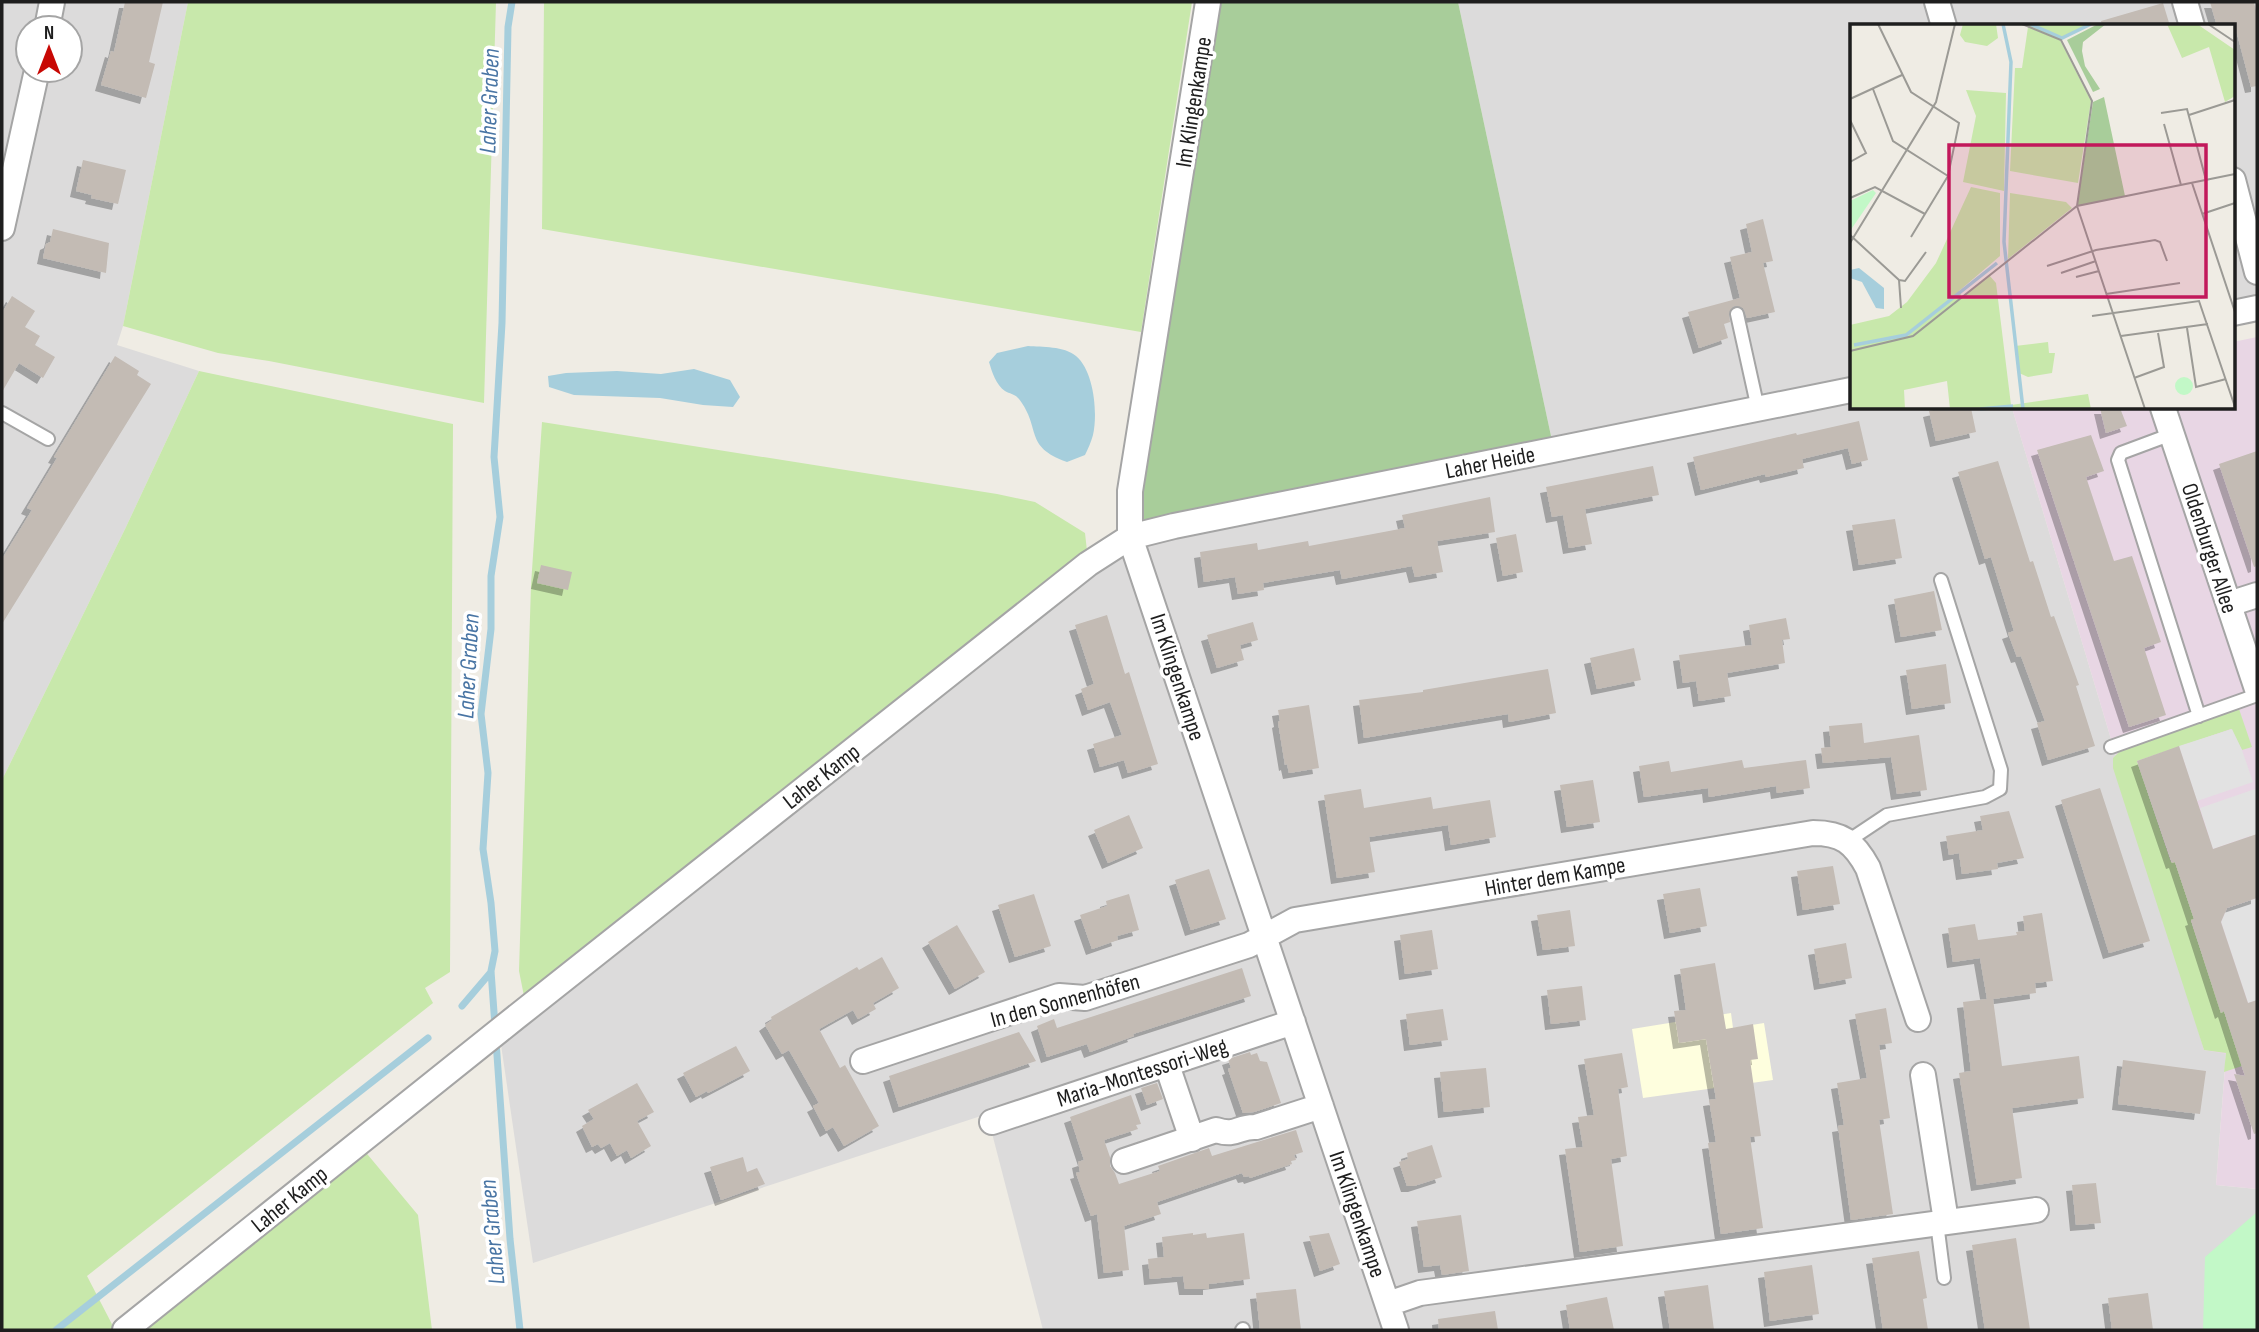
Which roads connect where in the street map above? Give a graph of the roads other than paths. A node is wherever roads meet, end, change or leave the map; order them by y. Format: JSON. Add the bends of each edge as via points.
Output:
{"nodes":[{"id":1,"x":1208,"y":2,"type":"edge"},
{"id":2,"x":1937,"y":2,"type":"edge"},
{"id":3,"x":2185,"y":2,"type":"edge"},
{"id":4,"x":1943,"y":24,"type":"edge"},
{"id":5,"x":2191,"y":24,"type":"edge"},
{"id":6,"x":34,"y":84,"type":"edge"},
{"id":7,"x":2234,"y":184,"type":"edge"},
{"id":8,"x":2,"y":228,"type":"edge"},
{"id":9,"x":2257,"y":272,"type":"edge"},
{"id":10,"x":2257,"y":308,"type":"edge"},
{"id":11,"x":2234,"y":313,"type":"edge"},
{"id":12,"x":1737,"y":314,"type":"dead end"},
{"id":13,"x":1850,"y":390,"type":"edge"},
{"id":14,"x":1758,"y":409,"type":"junction"},
{"id":15,"x":2165,"y":410,"type":"edge"},
{"id":16,"x":2,"y":413,"type":"edge"},
{"id":17,"x":2172,"y":434,"type":"junction"},
{"id":18,"x":48,"y":439,"type":"dead end"},
{"id":19,"x":1130,"y":537,"type":"junction"},
{"id":20,"x":1941,"y":580,"type":"dead end"},
{"id":21,"x":2257,"y":595,"type":"edge"},
{"id":22,"x":2229,"y":604,"type":"junction"},
{"id":23,"x":2257,"y":689,"type":"edge"},
{"id":24,"x":2199,"y":716,"type":"junction"},
{"id":25,"x":2111,"y":747,"type":"dead end"},
{"id":26,"x":1848,"y":841,"type":"junction"},
{"id":27,"x":1265,"y":936,"type":"junction"},
{"id":28,"x":1918,"y":1019,"type":"dead end"},
{"id":29,"x":1293,"y":1022,"type":"junction"},
{"id":30,"x":863,"y":1061,"type":"dead end"},
{"id":31,"x":1167,"y":1065,"type":"junction"},
{"id":32,"x":1923,"y":1075,"type":"dead end"},
{"id":33,"x":1321,"y":1106,"type":"junction"},
{"id":34,"x":992,"y":1122,"type":"dead end"},
{"id":35,"x":1192,"y":1139,"type":"junction"},
{"id":36,"x":1124,"y":1161,"type":"dead end"},
{"id":37,"x":2036,"y":1210,"type":"dead end"},
{"id":38,"x":1941,"y":1222,"type":"junction"},
{"id":39,"x":1944,"y":1278,"type":"dead end"},
{"id":40,"x":1390,"y":1323,"type":"edge"},
{"id":41,"x":125,"y":1330,"type":"edge"}],
"edges":[{"from":1,"to":19,"type":"street","name":"Im Klingenkampe","via":[[1130,491]]},
{"from":2,"to":4,"type":"street"},
{"from":3,"to":5,"type":"street"},
{"from":6,"to":8,"type":"street"},
{"from":7,"to":9,"type":"street"},
{"from":10,"to":11,"type":"street"},
{"from":12,"to":14,"type":"lane"},
{"from":13,"to":14,"type":"street","name":"Laher Heide"},
{"from":14,"to":19,"type":"street","name":"Laher Heide"},
{"from":15,"to":17,"type":"street","name":"Oldenburger Allee"},
{"from":16,"to":18,"type":"lane"},
{"from":17,"to":22,"type":"street","name":"Oldenburger Allee"},
{"from":17,"to":24,"type":"lane","via":[[2121,453],[2118,460]]},
{"from":19,"to":27,"type":"street","name":"Im Klingenkampe"},
{"from":19,"to":41,"type":"street","name":"Laher Kamp","via":[[1088,564]]},
{"from":20,"to":26,"type":"lane","via":[[2001,770],[2000,789],[1985,797],[1887,815]]},
{"from":21,"to":22,"type":"street"},
{"from":22,"to":23,"type":"street","name":"Oldenburger Allee"},
{"from":23,"to":24,"type":"lane"},
{"from":24,"to":25,"type":"lane"},
{"from":26,"to":27,"type":"street","name":"Hinter dem Kampe","via":[[1832,833],[1781,838],[1295,919]]},
{"from":26,"to":28,"type":"street","via":[[1868,868]]},
{"from":27,"to":29,"type":"street","name":"Im Klingenkampe"},
{"from":27,"to":30,"type":"street","name":"In den Sonnenhöfen","via":[[1250,945],[1086,998],[1059,996]]},
{"from":29,"to":31,"type":"street","name":"Maria-Montessori-Weg"},
{"from":29,"to":33,"type":"street","name":"Im Klingenkampe"},
{"from":31,"to":34,"type":"street","name":"Maria-Montessori-Weg"},
{"from":31,"to":35,"type":"street"},
{"from":32,"to":38,"type":"street"},
{"from":33,"to":35,"type":"street","via":[[1256,1128],[1228,1134],[1216,1130]]},
{"from":33,"to":40,"type":"street","name":"Im Klingenkampe"},
{"from":35,"to":36,"type":"street"},
{"from":37,"to":38,"type":"street"},
{"from":38,"to":39,"type":"lane"},
{"from":38,"to":40,"type":"street","via":[[1420,1293]]}]}
